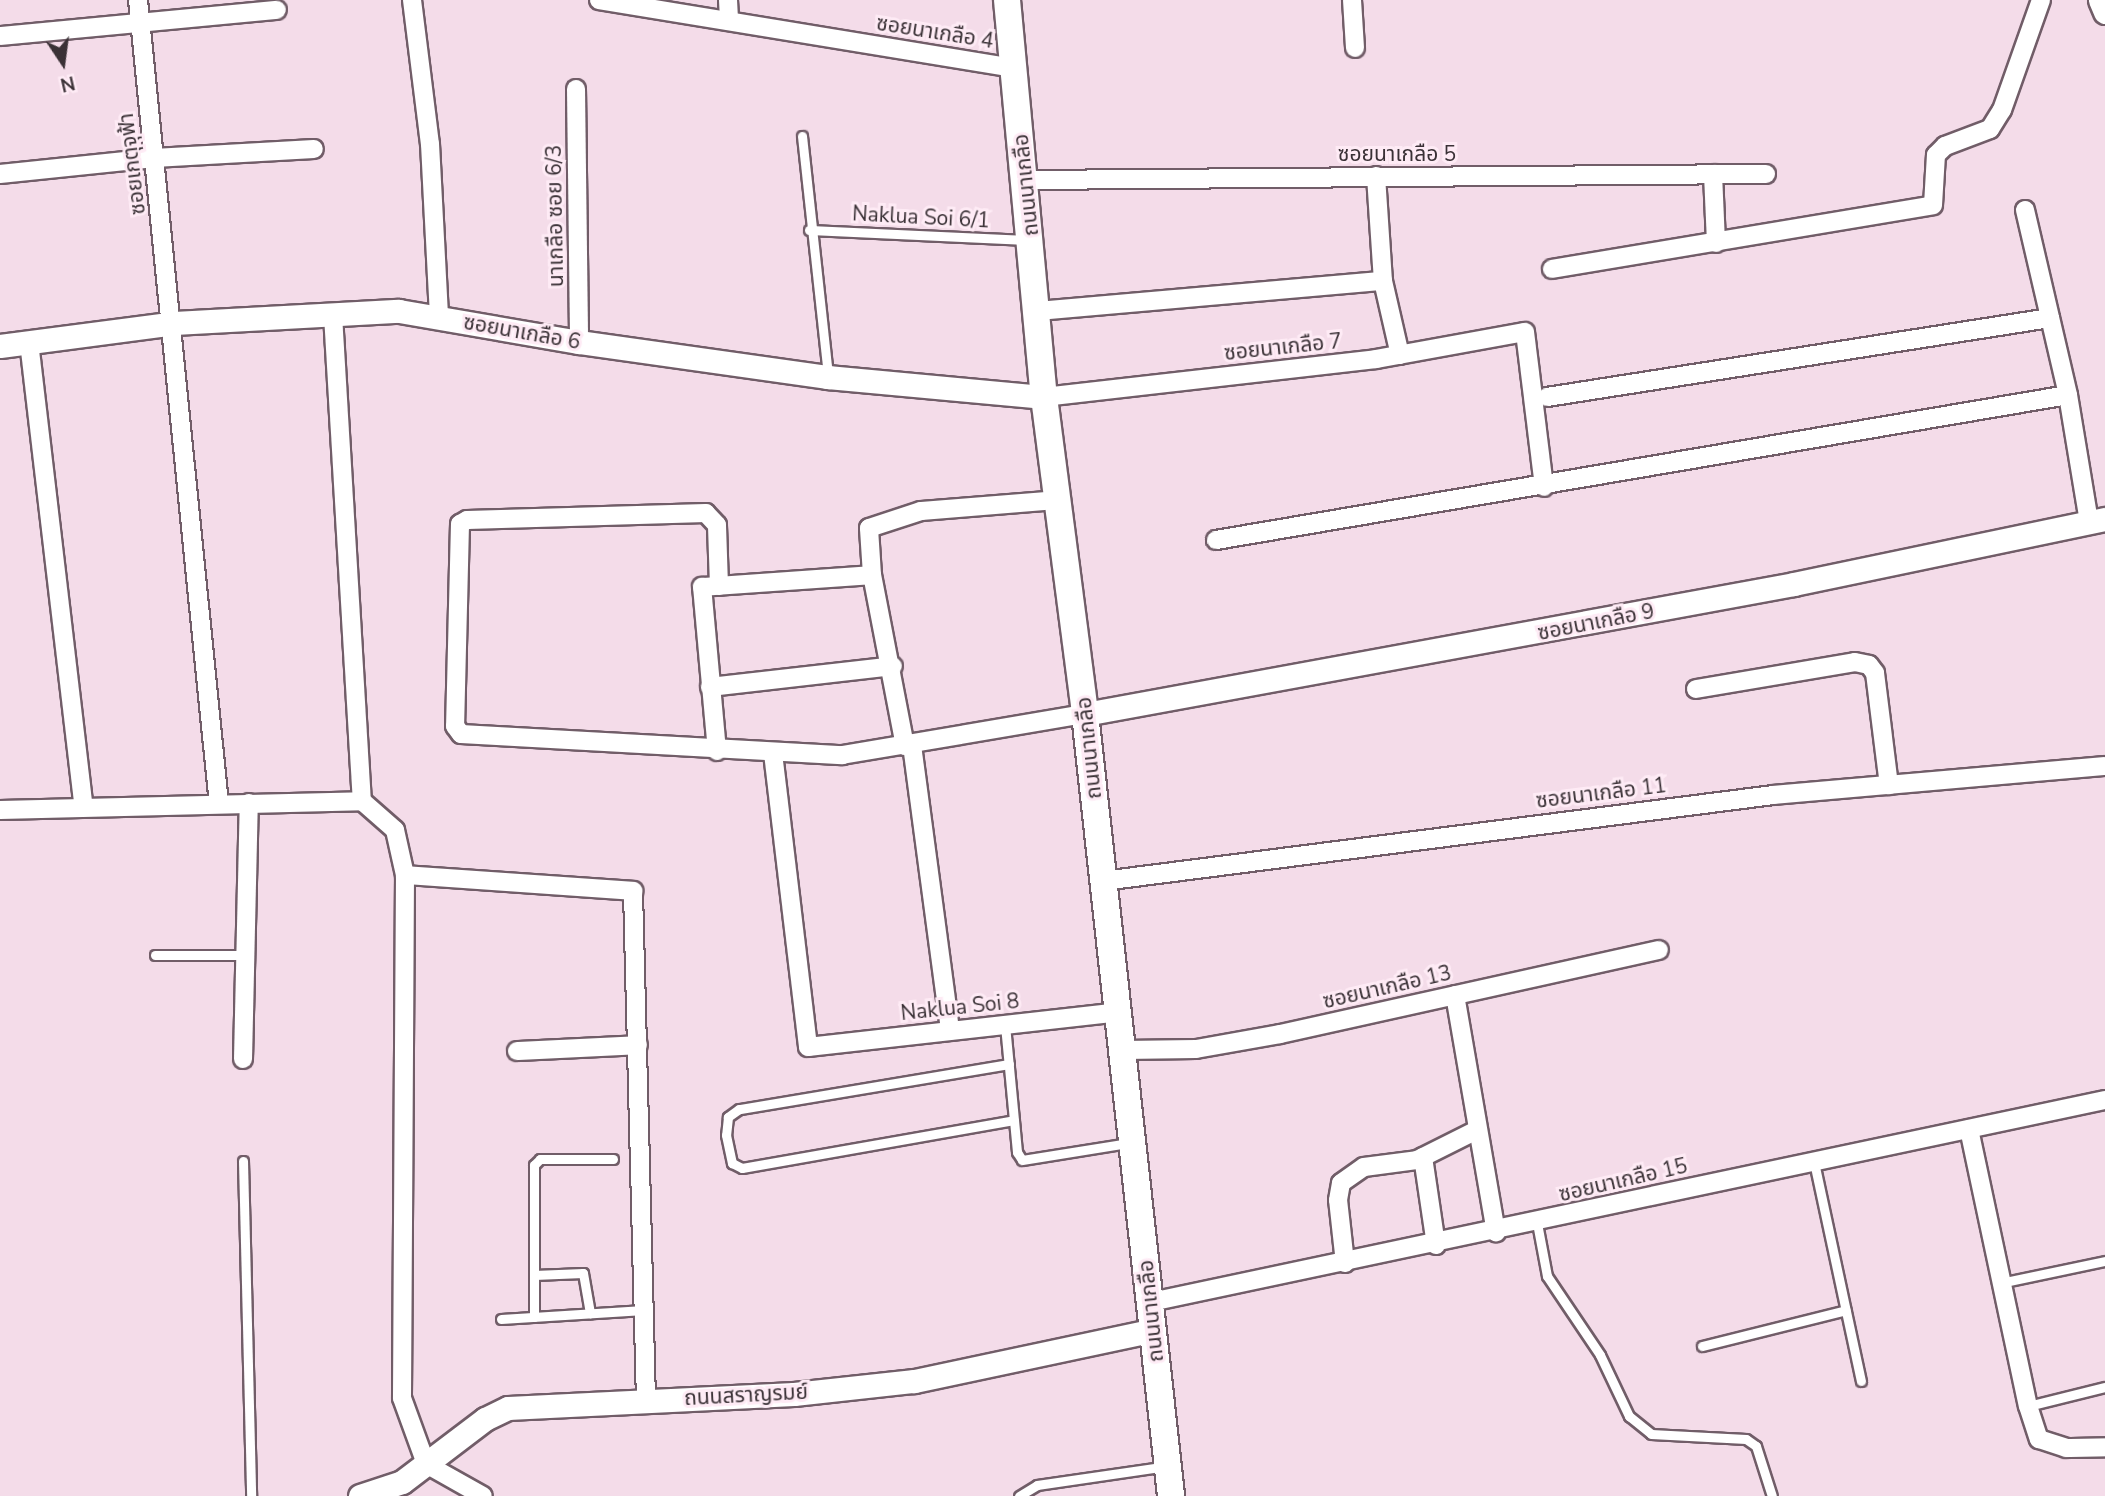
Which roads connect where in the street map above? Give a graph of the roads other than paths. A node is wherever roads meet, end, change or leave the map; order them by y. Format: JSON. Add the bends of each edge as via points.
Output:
{"nodes":[{"id":1,"x":138,"y":0,"type":"edge"},
{"id":2,"x":412,"y":0,"type":"edge"},
{"id":3,"x":599,"y":0,"type":"edge"},
{"id":4,"x":728,"y":0,"type":"edge"},
{"id":5,"x":1007,"y":0,"type":"edge"},
{"id":6,"x":1352,"y":0,"type":"edge"},
{"id":7,"x":2040,"y":0,"type":"edge"},
{"id":8,"x":2100,"y":0,"type":"edge"},
{"id":9,"x":277,"y":10,"type":"dead end"},
{"id":10,"x":2105,"y":12,"type":"edge"},
{"id":11,"x":729,"y":22,"type":"junction"},
{"id":12,"x":140,"y":24,"type":"junction"},
{"id":13,"x":0,"y":36,"type":"edge"},
{"id":14,"x":1355,"y":48,"type":"dead end"},
{"id":15,"x":1014,"y":68,"type":"junction"},
{"id":16,"x":576,"y":89,"type":"dead end"},
{"id":17,"x":802,"y":136,"type":"dead end"},
{"id":18,"x":314,"y":149,"type":"dead end"},
{"id":19,"x":154,"y":158,"type":"junction"},
{"id":20,"x":0,"y":174,"type":"edge"},
{"id":21,"x":1713,"y":174,"type":"junction"},
{"id":22,"x":1766,"y":174,"type":"dead end"},
{"id":23,"x":1376,"y":176,"type":"junction"},
{"id":24,"x":1027,"y":180,"type":"junction"},
{"id":25,"x":2025,"y":210,"type":"dead end"},
{"id":26,"x":809,"y":230,"type":"junction"},
{"id":27,"x":1032,"y":240,"type":"junction"},
{"id":28,"x":1716,"y":243,"type":"junction"},
{"id":29,"x":1552,"y":270,"type":"dead end"},
{"id":30,"x":1383,"y":281,"type":"junction"},
{"id":31,"x":1038,"y":311,"type":"junction"},
{"id":32,"x":333,"y":315,"type":"junction"},
{"id":33,"x":439,"y":318,"type":"junction"},
{"id":34,"x":2050,"y":318,"type":"junction"},
{"id":35,"x":174,"y":323,"type":"junction"},
{"id":36,"x":29,"y":342,"type":"junction"},
{"id":37,"x":579,"y":342,"type":"junction"},
{"id":38,"x":0,"y":346,"type":"edge"},
{"id":39,"x":1400,"y":355,"type":"junction"},
{"id":40,"x":828,"y":376,"type":"junction"},
{"id":41,"x":2068,"y":395,"type":"junction"},
{"id":42,"x":1044,"y":397,"type":"junction"},
{"id":43,"x":1547,"y":397,"type":"dead end"},
{"id":44,"x":1544,"y":487,"type":"junction"},
{"id":45,"x":1057,"y":500,"type":"junction"},
{"id":46,"x":2097,"y":520,"type":"edge"},
{"id":47,"x":1216,"y":540,"type":"dead end"},
{"id":48,"x":872,"y":575,"type":"junction"},
{"id":49,"x":719,"y":586,"type":"junction"},
{"id":50,"x":893,"y":666,"type":"junction"},
{"id":51,"x":710,"y":687,"type":"junction"},
{"id":52,"x":1696,"y":689,"type":"dead end"},
{"id":53,"x":1085,"y":714,"type":"junction"},
{"id":54,"x":908,"y":746,"type":"junction"},
{"id":55,"x":718,"y":751,"type":"junction"},
{"id":56,"x":773,"y":753,"type":"junction"},
{"id":57,"x":2105,"y":766,"type":"edge"},
{"id":58,"x":1889,"y":785,"type":"junction"},
{"id":59,"x":362,"y":801,"type":"junction"},
{"id":60,"x":248,"y":803,"type":"junction"},
{"id":61,"x":219,"y":804,"type":"junction"},
{"id":62,"x":84,"y":807,"type":"junction"},
{"id":63,"x":0,"y":810,"type":"edge"},
{"id":64,"x":405,"y":874,"type":"junction"},
{"id":65,"x":1103,"y":881,"type":"junction"},
{"id":66,"x":1659,"y":950,"type":"dead end"},
{"id":67,"x":155,"y":955,"type":"dead end"},
{"id":68,"x":245,"y":955,"type":"junction"},
{"id":69,"x":1455,"y":995,"type":"junction"},
{"id":70,"x":1118,"y":1012,"type":"junction"},
{"id":71,"x":1005,"y":1025,"type":"junction"},
{"id":72,"x":950,"y":1030,"type":"junction"},
{"id":73,"x":638,"y":1045,"type":"junction"},
{"id":74,"x":1123,"y":1050,"type":"junction"},
{"id":75,"x":517,"y":1051,"type":"dead end"},
{"id":76,"x":243,"y":1059,"type":"dead end"},
{"id":77,"x":1009,"y":1064,"type":"junction"},
{"id":78,"x":2105,"y":1100,"type":"edge"},
{"id":79,"x":1014,"y":1120,"type":"junction"},
{"id":80,"x":1969,"y":1129,"type":"junction"},
{"id":81,"x":1477,"y":1130,"type":"junction"},
{"id":82,"x":1133,"y":1142,"type":"junction"},
{"id":83,"x":1423,"y":1157,"type":"junction"},
{"id":84,"x":613,"y":1159,"type":"dead end"},
{"id":85,"x":243,"y":1161,"type":"dead end"},
{"id":86,"x":1814,"y":1162,"type":"junction"},
{"id":87,"x":1536,"y":1223,"type":"junction"},
{"id":88,"x":1496,"y":1233,"type":"junction"},
{"id":89,"x":1436,"y":1245,"type":"junction"},
{"id":90,"x":2105,"y":1261,"type":"edge"},
{"id":91,"x":1345,"y":1263,"type":"junction"},
{"id":92,"x":534,"y":1275,"type":"junction"},
{"id":93,"x":2005,"y":1282,"type":"junction"},
{"id":94,"x":1152,"y":1302,"type":"junction"},
{"id":95,"x":646,"y":1310,"type":"junction"},
{"id":96,"x":1846,"y":1310,"type":"junction"},
{"id":97,"x":590,"y":1313,"type":"junction"},
{"id":98,"x":534,"y":1317,"type":"junction"},
{"id":99,"x":501,"y":1319,"type":"dead end"},
{"id":100,"x":1153,"y":1330,"type":"junction"},
{"id":101,"x":1702,"y":1346,"type":"dead end"},
{"id":102,"x":1861,"y":1381,"type":"dead end"},
{"id":103,"x":2105,"y":1387,"type":"edge"},
{"id":104,"x":646,"y":1399,"type":"junction"},
{"id":105,"x":2028,"y":1406,"type":"junction"},
{"id":106,"x":2105,"y":1447,"type":"edge"},
{"id":107,"x":426,"y":1464,"type":"junction"},
{"id":108,"x":1168,"y":1465,"type":"junction"},
{"id":109,"x":251,"y":1496,"type":"edge"},
{"id":110,"x":360,"y":1496,"type":"edge"},
{"id":111,"x":483,"y":1496,"type":"edge"},
{"id":112,"x":1019,"y":1496,"type":"edge"},
{"id":113,"x":1171,"y":1496,"type":"edge"},
{"id":114,"x":1772,"y":1496,"type":"edge"}],
"edges":[{"from":1,"to":12,"type":"street","name":"ซอยเกตุจุฟ้า"},
{"from":2,"to":33,"type":"street","via":[[430,144]]},
{"from":3,"to":11,"type":"street","name":"ซอยนาเกลือ 4"},
{"from":4,"to":11,"type":"street"},
{"from":5,"to":15,"type":"main road","name":"ถนนนาเกลือ"},
{"from":6,"to":14,"type":"street"},
{"from":7,"to":28,"type":"street","via":[[2002,110],[1990,129],[1945,146],[1936,155],[1933,205]]},
{"from":8,"to":10,"type":"street"},
{"from":9,"to":12,"type":"street"},
{"from":11,"to":15,"type":"street","name":"ซอยนาเกลือ 4"},
{"from":12,"to":13,"type":"street"},
{"from":12,"to":19,"type":"street","name":"ซอยเกตุจุฟ้า"},
{"from":15,"to":24,"type":"main road","name":"ถนนนาเกลือ"},
{"from":16,"to":37,"type":"street","name":"นาเกลือ ซอย 6/3"},
{"from":17,"to":26,"type":"lane"},
{"from":18,"to":19,"type":"street"},
{"from":19,"to":20,"type":"street"},
{"from":19,"to":35,"type":"street","name":"ซอยเกตุจุฟ้า"},
{"from":21,"to":22,"type":"street","name":"ซอยนาเกลือ 5"},
{"from":21,"to":23,"type":"street","name":"ซอยนาเกลือ 5"},
{"from":21,"to":28,"type":"street"},
{"from":23,"to":24,"type":"street","name":"ซอยนาเกลือ 5"},
{"from":23,"to":30,"type":"street"},
{"from":24,"to":27,"type":"main road","name":"ถนนนาเกลือ"},
{"from":25,"to":34,"type":"street"},
{"from":26,"to":27,"type":"lane","name":"Naklua Soi 6/1"},
{"from":26,"to":40,"type":"lane"},
{"from":27,"to":31,"type":"main road","name":"ถนนนาเกลือ"},
{"from":28,"to":29,"type":"street"},
{"from":30,"to":31,"type":"street"},
{"from":30,"to":39,"type":"street"},
{"from":31,"to":42,"type":"main road","name":"ถนนนาเกลือ"},
{"from":32,"to":33,"type":"street","name":"ซอยนาเกลือ 6","via":[[400,311]]},
{"from":32,"to":35,"type":"street","name":"ซอยนาเกลือ 6"},
{"from":32,"to":59,"type":"street"},
{"from":33,"to":37,"type":"street","name":"ซอยนาเกลือ 6"},
{"from":34,"to":41,"type":"street"},
{"from":34,"to":43,"type":"street"},
{"from":35,"to":36,"type":"street","name":"ซอยนาเกลือ 6"},
{"from":35,"to":61,"type":"street","name":"ซอยเกตุจุฟ้า"},
{"from":36,"to":38,"type":"street","name":"ซอยนาเกลือ 6"},
{"from":36,"to":62,"type":"street"},
{"from":37,"to":40,"type":"street","name":"ซอยนาเกลือ 6"},
{"from":39,"to":42,"type":"street","name":"ซอยนาเกลือ 7"},
{"from":39,"to":44,"type":"street","name":"ซอยนาเกลือ 7","via":[[1525,332]]},
{"from":40,"to":42,"type":"street","name":"ซอยนาเกลือ 6"},
{"from":41,"to":44,"type":"street"},
{"from":41,"to":46,"type":"street"},
{"from":42,"to":45,"type":"main road","name":"ถนนนาเกลือ"},
{"from":44,"to":47,"type":"street"},
{"from":45,"to":48,"type":"street","via":[[922,511],[869,528]]},
{"from":45,"to":53,"type":"main road","name":"ถนนนาเกลือ"},
{"from":46,"to":53,"type":"street","name":"ซอยนาเกลือ 9","via":[[1780,587]]},
{"from":48,"to":49,"type":"street"},
{"from":48,"to":50,"type":"street"},
{"from":49,"to":51,"type":"street","via":[[702,587]]},
{"from":49,"to":55,"type":"street","via":[[717,525],[706,513],[475,518],[460,524],[452,709],[454,726],[461,734]]},
{"from":50,"to":51,"type":"street"},
{"from":50,"to":54,"type":"street"},
{"from":51,"to":55,"type":"street"},
{"from":52,"to":58,"type":"street","via":[[1855,662],[1869,665],[1875,673]]},
{"from":53,"to":54,"type":"street"},
{"from":53,"to":65,"type":"main road","name":"ถนนนาเกลือ"},
{"from":54,"to":56,"type":"street","via":[[842,755]]},
{"from":54,"to":72,"type":"street"},
{"from":55,"to":56,"type":"street"},
{"from":56,"to":72,"type":"street","name":"Naklua Soi 8","via":[[808,1047]]},
{"from":57,"to":58,"type":"street","name":"ซอยนาเกลือ 11"},
{"from":58,"to":65,"type":"street","name":"ซอยนาเกลือ 11","via":[[1466,832]]},
{"from":59,"to":60,"type":"street"},
{"from":59,"to":64,"type":"street","via":[[395,830]]},
{"from":60,"to":61,"type":"street"},
{"from":60,"to":68,"type":"street"},
{"from":61,"to":62,"type":"street"},
{"from":62,"to":63,"type":"street"},
{"from":64,"to":73,"type":"street","via":[[633,891]]},
{"from":64,"to":107,"type":"street","via":[[402,1398]]},
{"from":65,"to":70,"type":"main road","name":"ถนนนาเกลือ"},
{"from":66,"to":69,"type":"street","name":"ซอยนาเกลือ 13"},
{"from":67,"to":68,"type":"lane"},
{"from":68,"to":76,"type":"street"},
{"from":69,"to":74,"type":"street","name":"ซอยนาเกลือ 13","via":[[1196,1049]]},
{"from":69,"to":81,"type":"street"},
{"from":70,"to":71,"type":"street","name":"Naklua Soi 8"},
{"from":70,"to":74,"type":"main road","name":"ถนนนาเกลือ"},
{"from":71,"to":72,"type":"street","name":"Naklua Soi 8"},
{"from":71,"to":77,"type":"lane"},
{"from":73,"to":75,"type":"street"},
{"from":73,"to":95,"type":"street"},
{"from":74,"to":82,"type":"main road","name":"ถนนนาเกลือ"},
{"from":77,"to":79,"type":"lane"},
{"from":77,"to":79,"type":"lane","via":[[739,1109],[729,1117],[726,1135],[732,1163],[742,1168]]},
{"from":78,"to":80,"type":"street","name":"ซอยนาเกลือ 15"},
{"from":79,"to":82,"type":"lane","via":[[1017,1152],[1028,1162]]},
{"from":80,"to":86,"type":"street","name":"ซอยนาเกลือ 15"},
{"from":80,"to":93,"type":"street"},
{"from":81,"to":83,"type":"street"},
{"from":81,"to":88,"type":"street"},
{"from":82,"to":94,"type":"main road","name":"ถนนนาเกลือ"},
{"from":83,"to":89,"type":"street"},
{"from":83,"to":91,"type":"street","via":[[1364,1167],[1341,1183],[1338,1200]]},
{"from":84,"to":92,"type":"lane","via":[[537,1161]]},
{"from":85,"to":109,"type":"lane"},
{"from":86,"to":87,"type":"street","name":"ซอยนาเกลือ 15"},
{"from":86,"to":96,"type":"lane"},
{"from":87,"to":88,"type":"street","name":"ซอยนาเกลือ 15"},
{"from":87,"to":114,"type":"lane","via":[[1547,1276],[1600,1355],[1629,1416],[1651,1434],[1746,1439],[1756,1446]]},
{"from":88,"to":89,"type":"street","name":"ซอยนาเกลือ 15"},
{"from":89,"to":91,"type":"street","name":"ซอยนาเกลือ 15"},
{"from":90,"to":93,"type":"lane"},
{"from":91,"to":94,"type":"street","name":"ซอยนาเกลือ 15"},
{"from":92,"to":97,"type":"lane","via":[[583,1273]]},
{"from":92,"to":98,"type":"lane"},
{"from":93,"to":105,"type":"street"},
{"from":94,"to":100,"type":"main road","name":"ถนนนาเกลือ"},
{"from":95,"to":97,"type":"lane"},
{"from":95,"to":104,"type":"street"},
{"from":96,"to":101,"type":"lane"},
{"from":96,"to":102,"type":"lane"},
{"from":97,"to":98,"type":"lane"},
{"from":98,"to":99,"type":"lane"},
{"from":100,"to":104,"type":"street","name":"ถนนสราญรมย์","via":[[914,1381],[794,1394]]},
{"from":100,"to":108,"type":"main road","name":"ถนนนาเกลือ"},
{"from":103,"to":105,"type":"lane"},
{"from":104,"to":107,"type":"street","name":"ถนนสราญรมย์","via":[[508,1408],[485,1419]]},
{"from":105,"to":106,"type":"street","via":[[2039,1438],[2050,1446]]},
{"from":107,"to":110,"type":"street","name":"ถนนสราญรมย์","via":[[402,1482]]},
{"from":107,"to":111,"type":"street"},
{"from":108,"to":112,"type":"lane","via":[[1037,1485]]},
{"from":108,"to":113,"type":"main road","name":"ถนนนาเกลือ"}]}
